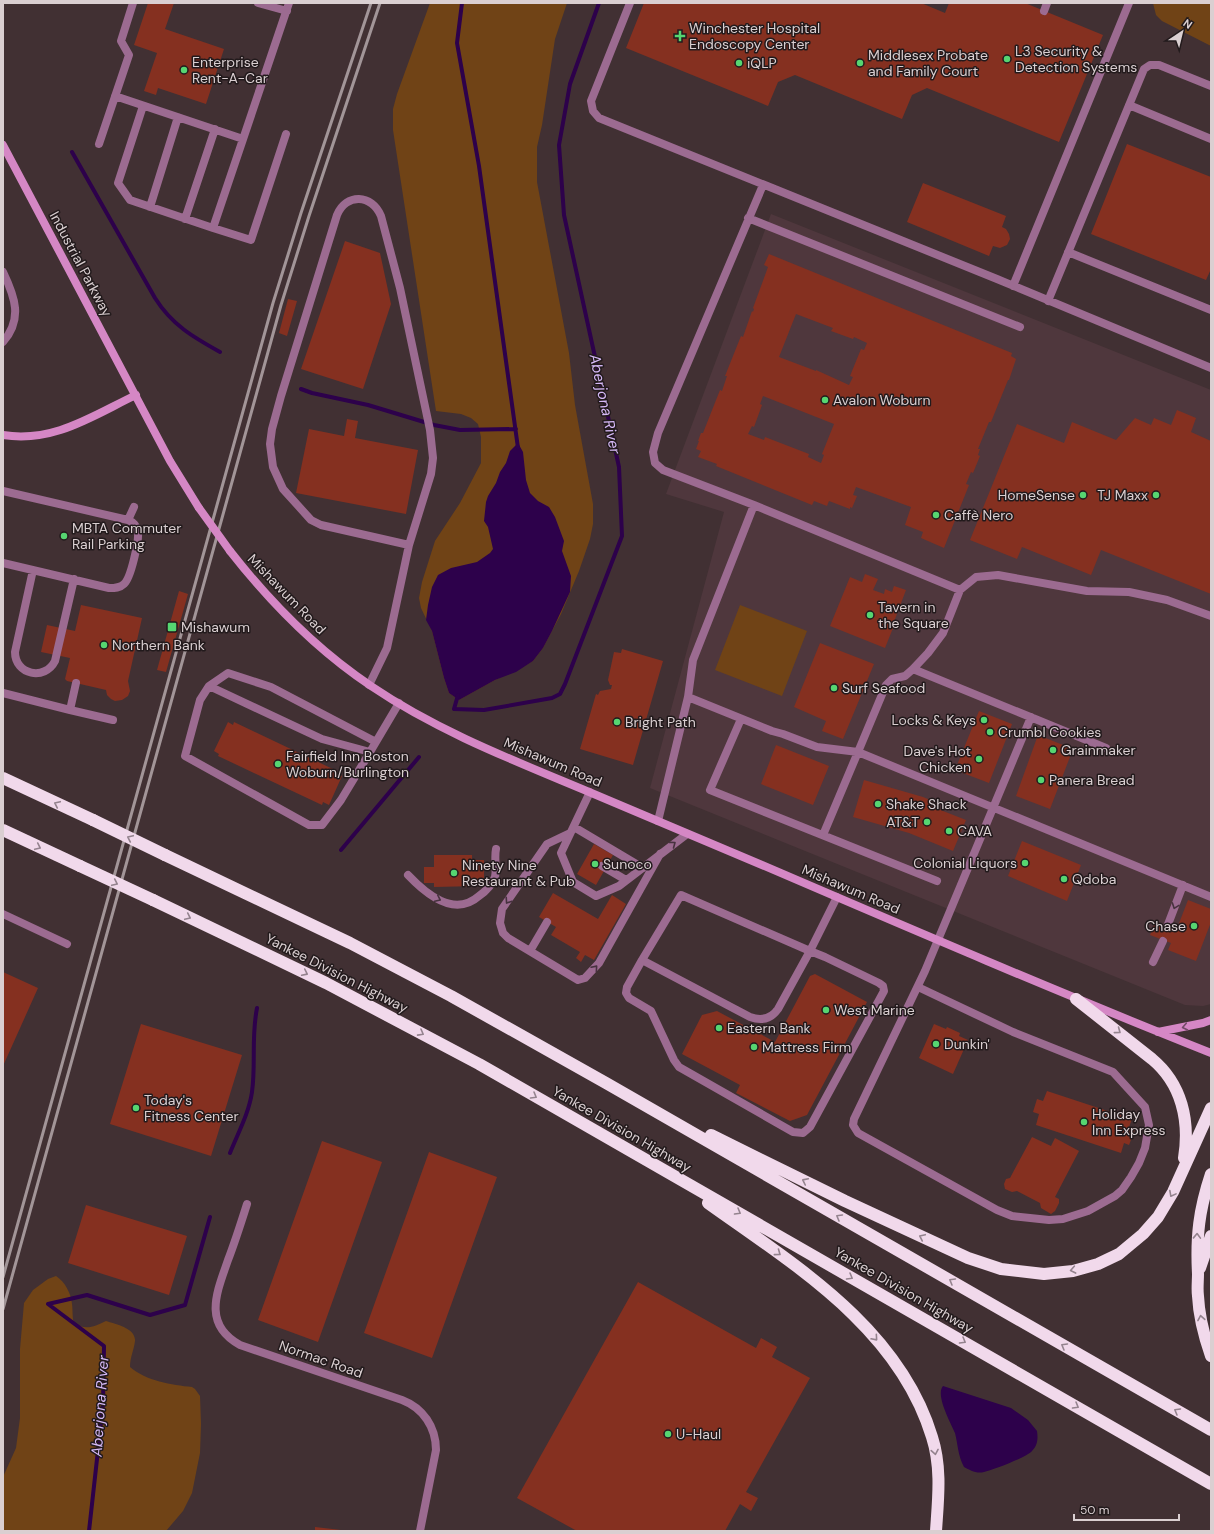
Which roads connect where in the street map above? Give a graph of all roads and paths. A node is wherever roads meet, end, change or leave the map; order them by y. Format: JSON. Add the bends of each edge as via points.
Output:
{"nodes":[{"id":1,"x":133,"y":3,"type":"edge"},
{"id":2,"x":258,"y":3,"type":"edge"},
{"id":3,"x":630,"y":3,"type":"edge"},
{"id":4,"x":1129,"y":3,"type":"edge"},
{"id":5,"x":288,"y":7,"type":"edge"},
{"id":6,"x":1211,"y":86,"type":"edge"},
{"id":7,"x":115,"y":96,"type":"junction"},
{"id":8,"x":1129,"y":105,"type":"junction"},
{"id":9,"x":143,"y":106,"type":"junction"},
{"id":10,"x":178,"y":117,"type":"junction"},
{"id":11,"x":215,"y":129,"type":"junction"},
{"id":12,"x":286,"y":134,"type":"dead end"},
{"id":13,"x":243,"y":139,"type":"junction"},
{"id":14,"x":1211,"y":139,"type":"edge"},
{"id":15,"x":99,"y":144,"type":"dead end"},
{"id":16,"x":3,"y":145,"type":"edge"},
{"id":17,"x":763,"y":185,"type":"junction"},
{"id":18,"x":150,"y":207,"type":"junction"},
{"id":19,"x":185,"y":218,"type":"junction"},
{"id":20,"x":748,"y":218,"type":"junction"},
{"id":21,"x":213,"y":228,"type":"junction"},
{"id":22,"x":1068,"y":252,"type":"junction"},
{"id":23,"x":3,"y":272,"type":"edge"},
{"id":24,"x":1014,"y":286,"type":"junction"},
{"id":25,"x":1048,"y":301,"type":"junction"},
{"id":26,"x":1211,"y":310,"type":"edge"},
{"id":27,"x":1020,"y":327,"type":"dead end"},
{"id":28,"x":3,"y":342,"type":"edge"},
{"id":29,"x":1211,"y":368,"type":"edge"},
{"id":30,"x":136,"y":395,"type":"junction"},
{"id":31,"x":3,"y":435,"type":"edge"},
{"id":32,"x":3,"y":491,"type":"edge"},
{"id":33,"x":754,"y":505,"type":"junction"},
{"id":34,"x":134,"y":507,"type":"dead end"},
{"id":35,"x":128,"y":520,"type":"junction"},
{"id":36,"x":409,"y":545,"type":"junction"},
{"id":37,"x":3,"y":563,"type":"edge"},
{"id":38,"x":34,"y":570,"type":"junction"},
{"id":39,"x":74,"y":580,"type":"junction"},
{"id":40,"x":960,"y":590,"type":"junction"},
{"id":41,"x":1211,"y":616,"type":"edge"},
{"id":42,"x":913,"y":669,"type":"junction"},
{"id":43,"x":76,"y":683,"type":"dead end"},
{"id":44,"x":369,"y":685,"type":"junction"},
{"id":45,"x":209,"y":686,"type":"junction"},
{"id":46,"x":3,"y":693,"type":"edge"},
{"id":47,"x":688,"y":697,"type":"junction"},
{"id":48,"x":399,"y":703,"type":"junction"},
{"id":49,"x":70,"y":710,"type":"junction"},
{"id":50,"x":1031,"y":717,"type":"junction"},
{"id":51,"x":741,"y":719,"type":"junction"},
{"id":52,"x":113,"y":720,"type":"dead end"},
{"id":53,"x":376,"y":742,"type":"junction"},
{"id":54,"x":1106,"y":748,"type":"dead end"},
{"id":55,"x":370,"y":752,"type":"junction"},
{"id":56,"x":858,"y":752,"type":"junction"},
{"id":57,"x":3,"y":778,"type":"edge"},
{"id":58,"x":590,"y":792,"type":"junction"},
{"id":59,"x":994,"y":807,"type":"junction"},
{"id":60,"x":658,"y":821,"type":"junction"},
{"id":61,"x":3,"y":830,"type":"edge"},
{"id":62,"x":572,"y":830,"type":"junction"},
{"id":63,"x":687,"y":834,"type":"junction"},
{"id":64,"x":823,"y":835,"type":"junction"},
{"id":65,"x":496,"y":849,"type":"dead end"},
{"id":66,"x":660,"y":854,"type":"junction"},
{"id":67,"x":602,"y":866,"type":"dead end"},
{"id":68,"x":643,"y":868,"type":"junction"},
{"id":69,"x":408,"y":875,"type":"dead end"},
{"id":70,"x":626,"y":880,"type":"junction"},
{"id":71,"x":937,"y":881,"type":"dead end"},
{"id":72,"x":1183,"y":885,"type":"junction"},
{"id":73,"x":837,"y":897,"type":"junction"},
{"id":74,"x":1211,"y":897,"type":"edge"},
{"id":75,"x":3,"y":914,"type":"edge"},
{"id":76,"x":547,"y":922,"type":"dead end"},
{"id":77,"x":1167,"y":927,"type":"dead end"},
{"id":78,"x":938,"y":940,"type":"junction"},
{"id":79,"x":1162,"y":941,"type":"dead end"},
{"id":80,"x":67,"y":944,"type":"dead end"},
{"id":81,"x":530,"y":951,"type":"junction"},
{"id":82,"x":810,"y":951,"type":"junction"},
{"id":83,"x":642,"y":960,"type":"junction"},
{"id":84,"x":1154,"y":962,"type":"dead end"},
{"id":85,"x":918,"y":986,"type":"junction"},
{"id":86,"x":1076,"y":999,"type":"junction"},
{"id":87,"x":1211,"y":1020,"type":"edge"},
{"id":88,"x":1158,"y":1032,"type":"junction"},
{"id":89,"x":1211,"y":1053,"type":"edge"},
{"id":90,"x":606,"y":1083,"type":"junction"},
{"id":91,"x":1211,"y":1108,"type":"edge"},
{"id":92,"x":655,"y":1165,"type":"junction"},
{"id":93,"x":1211,"y":1174,"type":"edge"},
{"id":94,"x":1180,"y":1176,"type":"junction"},
{"id":95,"x":247,"y":1204,"type":"dead end"},
{"id":96,"x":1211,"y":1236,"type":"edge"},
{"id":97,"x":1198,"y":1275,"type":"junction"},
{"id":98,"x":1211,"y":1356,"type":"edge"},
{"id":99,"x":1211,"y":1430,"type":"edge"},
{"id":100,"x":1211,"y":1484,"type":"edge"},
{"id":101,"x":420,"y":1531,"type":"edge"},
{"id":102,"x":936,"y":1531,"type":"edge"}],
"edges":[{"from":1,"to":7,"type":"street","via":[[121,41],[129,55]]},
{"from":2,"to":5,"type":"street"},
{"from":3,"to":17,"type":"street","via":[[591,101],[594,114],[602,120]]},
{"from":4,"to":24,"type":"street"},
{"from":5,"to":13,"type":"street"},
{"from":6,"to":8,"type":"street","via":[[1152,64],[1144,69]]},
{"from":7,"to":9,"type":"street"},
{"from":7,"to":15,"type":"street"},
{"from":8,"to":14,"type":"street"},
{"from":8,"to":22,"type":"street"},
{"from":9,"to":10,"type":"street"},
{"from":9,"to":18,"type":"street","via":[[118,183],[130,200]]},
{"from":10,"to":11,"type":"street"},
{"from":10,"to":18,"type":"street"},
{"from":11,"to":13,"type":"street"},
{"from":11,"to":19,"type":"street"},
{"from":12,"to":21,"type":"street","via":[[251,240]]},
{"from":13,"to":21,"type":"street"},
{"from":16,"to":30,"type":"main road","name":"Industrial Parkway"},
{"from":17,"to":20,"type":"street"},
{"from":17,"to":24,"type":"street"},
{"from":18,"to":19,"type":"street"},
{"from":19,"to":21,"type":"street"},
{"from":20,"to":27,"type":"street"},
{"from":20,"to":33,"type":"street","via":[[658,433],[653,452],[655,463],[663,470]]},
{"from":22,"to":25,"type":"street"},
{"from":22,"to":26,"type":"street"},
{"from":23,"to":28,"type":"street","via":[[13,294],[15,307],[12,327]]},
{"from":24,"to":25,"type":"street"},
{"from":25,"to":29,"type":"street"},
{"from":30,"to":31,"type":"main road","via":[[53,433],[28,437]]},
{"from":30,"to":44,"type":"main road","name":"Mishawum Road","bridge":true,"via":[[170,461],[230,551],[298,627]]},
{"from":32,"to":35,"type":"street"},
{"from":33,"to":40,"type":"street"},
{"from":33,"to":47,"type":"street","via":[[693,660]]},
{"from":34,"to":35,"type":"street"},
{"from":35,"to":39,"type":"street","via":[[135,526],[138,536],[130,575],[125,583],[113,588]]},
{"from":36,"to":36,"type":"street","via":[[432,468],[430,430],[400,288],[381,216],[369,201],[359,199],[350,201],[337,215],[281,396],[271,437],[271,460],[278,482],[313,522]]},
{"from":36,"to":44,"type":"street","via":[[387,648]]},
{"from":37,"to":38,"type":"street"},
{"from":38,"to":39,"type":"street"},
{"from":38,"to":39,"type":"street","via":[[15,655],[21,668],[33,674],[45,672],[55,661]]},
{"from":40,"to":41,"type":"street","via":[[976,577],[998,575],[1087,591],[1129,592],[1166,600]]},
{"from":40,"to":42,"type":"street","via":[[943,633]]},
{"from":42,"to":50,"type":"street"},
{"from":42,"to":56,"type":"street","via":[[905,676],[892,679],[886,685]]},
{"from":43,"to":49,"type":"street"},
{"from":44,"to":48,"type":"main road","name":"Mishawum Road"},
{"from":45,"to":53,"type":"street","via":[[228,673],[271,687]]},
{"from":45,"to":55,"type":"street","via":[[322,739]]},
{"from":45,"to":55,"type":"street","via":[[200,700],[185,756],[309,825],[322,825],[341,800]]},
{"from":46,"to":49,"type":"street"},
{"from":47,"to":51,"type":"street"},
{"from":47,"to":60,"type":"street"},
{"from":48,"to":53,"type":"street"},
{"from":48,"to":58,"type":"main road","name":"Mishawum Road","via":[[441,727]]},
{"from":49,"to":52,"type":"street"},
{"from":50,"to":54,"type":"street"},
{"from":50,"to":59,"type":"street"},
{"from":51,"to":56,"type":"street","via":[[817,747]]},
{"from":51,"to":64,"type":"street","via":[[710,790]]},
{"from":53,"to":55,"type":"street"},
{"from":56,"to":59,"type":"street"},
{"from":56,"to":64,"type":"street"},
{"from":90,"to":57,"type":"highway","one_way":true,"bridge":true,"via":[[350,943]]},
{"from":58,"to":60,"type":"main road","name":"Mishawum Road"},
{"from":58,"to":62,"type":"street"},
{"from":59,"to":72,"type":"street"},
{"from":59,"to":78,"type":"street"},
{"from":60,"to":63,"type":"main road","name":"Mishawum Road"},
{"from":61,"to":92,"type":"highway","name":"Yankee Division Highway","one_way":true,"bridge":true,"via":[[375,1008],[479,1064]]},
{"from":62,"to":68,"type":"street"},
{"from":62,"to":70,"type":"street","via":[[561,853],[573,882],[596,896]]},
{"from":62,"to":81,"type":"street","one_way":true,"via":[[548,844],[501,912],[500,923],[503,933]]},
{"from":66,"to":63,"type":"street","one_way":true},
{"from":63,"to":73,"type":"main road","name":"Mishawum Road"},
{"from":64,"to":71,"type":"street"},
{"from":69,"to":65,"type":"street","one_way":true,"via":[[431,896],[453,904],[466,904],[482,894],[493,882]]},
{"from":66,"to":68,"type":"street"},
{"from":81,"to":66,"type":"street","one_way":true,"via":[[578,980],[585,978],[599,963]]},
{"from":67,"to":70,"type":"street"},
{"from":68,"to":70,"type":"street"},
{"from":72,"to":74,"type":"street"},
{"from":72,"to":77,"type":"street","one_way":true},
{"from":73,"to":78,"type":"main road","name":"Mishawum Road"},
{"from":73,"to":82,"type":"street"},
{"from":75,"to":80,"type":"street"},
{"from":76,"to":81,"type":"street"},
{"from":78,"to":85,"type":"street"},
{"from":78,"to":86,"type":"main road","name":"Mishawum Road"},
{"from":79,"to":84,"type":"street"},
{"from":82,"to":83,"type":"street","via":[[681,895]]},
{"from":82,"to":83,"type":"street","via":[[778,1009],[769,1017],[761,1019],[750,1017]]},
{"from":82,"to":83,"type":"street","via":[[879,983],[884,991],[810,1127],[800,1134],[676,1064],[650,1011],[626,994],[627,987]]},
{"from":85,"to":85,"type":"street","via":[[854,1119],[856,1132],[1012,1216],[1062,1219],[1099,1206],[1122,1190],[1139,1163],[1149,1125],[1146,1107],[1113,1072],[1013,1032]]},
{"from":86,"to":88,"type":"main road","name":"Mishawum Road"},
{"from":86,"to":94,"type":"highway","one_way":true,"via":[[1160,1065],[1176,1086],[1186,1129],[1186,1148]]},
{"from":87,"to":88,"type":"main road","one_way":true},
{"from":88,"to":89,"type":"main road","name":"Mishawum Road"},
{"from":94,"to":90,"type":"highway","one_way":true,"via":[[1158,1217],[1143,1234],[1119,1254],[1098,1264],[1073,1270],[1044,1274],[1011,1271],[980,1262],[930,1241]]},
{"from":99,"to":90,"type":"highway","one_way":true},
{"from":91,"to":94,"type":"highway"},
{"from":92,"to":100,"type":"highway","name":"Yankee Division Highway","one_way":true},
{"from":92,"to":102,"type":"highway","one_way":true,"via":[[827,1290],[860,1320],[897,1365],[912,1389],[933,1438],[939,1493]]},
{"from":97,"to":93,"type":"highway","one_way":true,"via":[[1198,1222]]},
{"from":95,"to":101,"type":"street","name":"Normac Road","via":[[216,1296],[215,1313],[219,1325],[226,1335],[240,1345],[406,1402],[421,1412],[433,1432],[436,1450]]},
{"from":96,"to":97,"type":"highway"},
{"from":98,"to":97,"type":"highway","one_way":true,"via":[[1200,1315]]}]}
